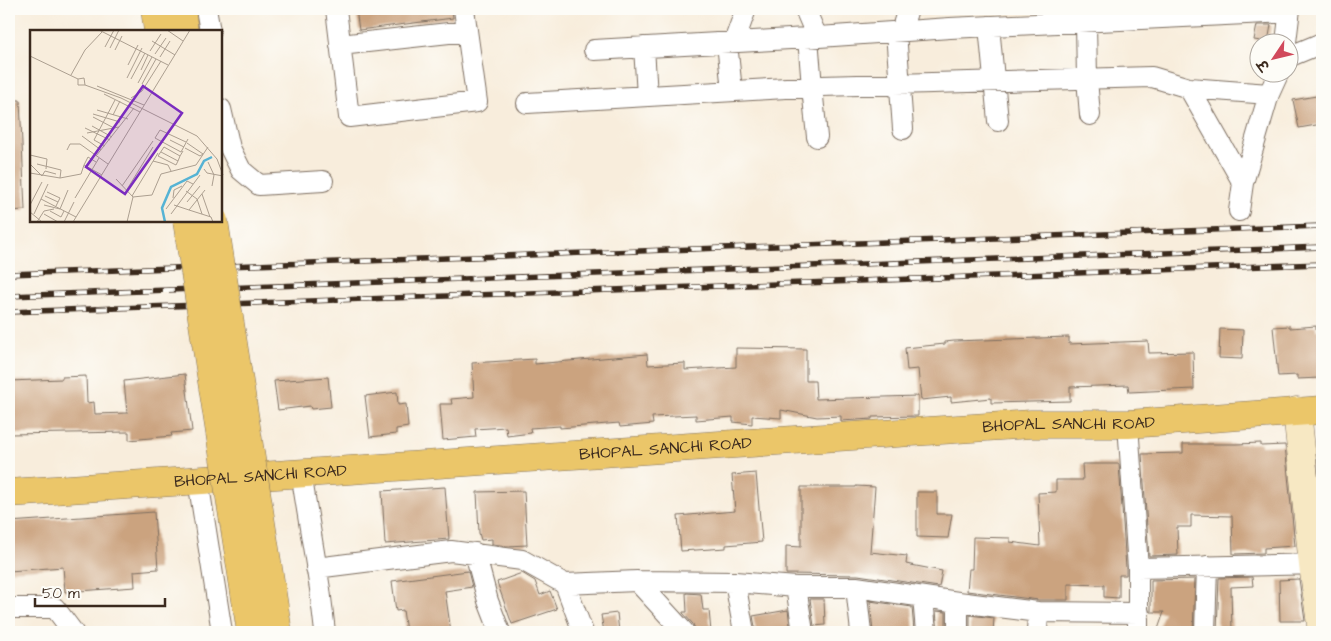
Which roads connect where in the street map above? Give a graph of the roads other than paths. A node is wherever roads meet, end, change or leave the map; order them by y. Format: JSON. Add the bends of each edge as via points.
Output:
{"nodes":[{"id":1,"x":154,"y":9,"type":"edge"},
{"id":2,"x":180,"y":9,"type":"edge"},
{"id":3,"x":206,"y":9,"type":"edge"},
{"id":4,"x":336,"y":9,"type":"edge"},
{"id":5,"x":464,"y":9,"type":"edge"},
{"id":6,"x":746,"y":9,"type":"edge"},
{"id":7,"x":805,"y":9,"type":"edge"},
{"id":8,"x":908,"y":9,"type":"edge"},
{"id":9,"x":971,"y":9,"type":"edge"},
{"id":10,"x":1289,"y":11,"type":"edge"},
{"id":11,"x":1222,"y":12,"type":"edge"},
{"id":12,"x":1166,"y":13,"type":"edge"},
{"id":13,"x":1089,"y":15,"type":"edge"},
{"id":14,"x":984,"y":26,"type":"junction"},
{"id":15,"x":158,"y":30,"type":"edge"},
{"id":16,"x":184,"y":30,"type":"edge"},
{"id":17,"x":210,"y":30,"type":"edge"},
{"id":18,"x":467,"y":32,"type":"junction"},
{"id":19,"x":898,"y":32,"type":"junction"},
{"id":20,"x":1287,"y":32,"type":"edge"},
{"id":21,"x":812,"y":38,"type":"junction"},
{"id":22,"x":730,"y":42,"type":"junction"},
{"id":23,"x":1322,"y":43,"type":"edge"},
{"id":24,"x":340,"y":45,"type":"junction"},
{"id":25,"x":644,"y":47,"type":"junction"},
{"id":26,"x":594,"y":50,"type":"dead end"},
{"id":27,"x":1298,"y":53,"type":"edge"},
{"id":28,"x":1087,"y":79,"type":"junction"},
{"id":29,"x":994,"y":81,"type":"junction"},
{"id":30,"x":1274,"y":82,"type":"edge"},
{"id":31,"x":900,"y":84,"type":"junction"},
{"id":32,"x":812,"y":87,"type":"junction"},
{"id":33,"x":1189,"y":88,"type":"junction"},
{"id":34,"x":732,"y":91,"type":"junction"},
{"id":35,"x":1269,"y":94,"type":"junction"},
{"id":36,"x":647,"y":96,"type":"junction"},
{"id":37,"x":528,"y":103,"type":"dead end"},
{"id":38,"x":222,"y":113,"type":"edge"},
{"id":39,"x":1090,"y":115,"type":"dead end"},
{"id":40,"x":998,"y":121,"type":"dead end"},
{"id":41,"x":903,"y":129,"type":"dead end"},
{"id":42,"x":817,"y":137,"type":"dead end"},
{"id":43,"x":323,"y":181,"type":"dead end"},
{"id":44,"x":1243,"y":182,"type":"junction"},
{"id":45,"x":1239,"y":211,"type":"dead end"},
{"id":46,"x":188,"y":222,"type":"edge"},
{"id":47,"x":214,"y":222,"type":"edge"},
{"id":48,"x":1310,"y":410,"type":"edge"},
{"id":49,"x":1128,"y":424,"type":"junction"},
{"id":50,"x":301,"y":473,"type":"junction"},
{"id":51,"x":198,"y":480,"type":"junction"},
{"id":52,"x":9,"y":493,"type":"edge"},
{"id":53,"x":475,"y":553,"type":"junction"},
{"id":54,"x":1317,"y":565,"type":"edge"},
{"id":55,"x":1207,"y":566,"type":"junction"},
{"id":56,"x":316,"y":568,"type":"junction"},
{"id":57,"x":1138,"y":568,"type":"junction"},
{"id":58,"x":636,"y":581,"type":"junction"},
{"id":59,"x":735,"y":582,"type":"junction"},
{"id":60,"x":565,"y":584,"type":"junction"},
{"id":61,"x":796,"y":587,"type":"junction"},
{"id":62,"x":856,"y":587,"type":"junction"},
{"id":63,"x":923,"y":597,"type":"junction"},
{"id":64,"x":958,"y":602,"type":"junction"},
{"id":65,"x":9,"y":608,"type":"edge"},
{"id":66,"x":1038,"y":612,"type":"junction"},
{"id":67,"x":1138,"y":623,"type":"edge"},
{"id":68,"x":72,"y":632,"type":"edge"},
{"id":69,"x":222,"y":632,"type":"edge"},
{"id":70,"x":251,"y":632,"type":"edge"},
{"id":71,"x":278,"y":632,"type":"edge"},
{"id":72,"x":325,"y":632,"type":"edge"},
{"id":73,"x":500,"y":632,"type":"edge"},
{"id":74,"x":583,"y":632,"type":"edge"},
{"id":75,"x":684,"y":632,"type":"edge"},
{"id":76,"x":744,"y":632,"type":"edge"},
{"id":77,"x":803,"y":632,"type":"edge"},
{"id":78,"x":862,"y":632,"type":"edge"},
{"id":79,"x":926,"y":632,"type":"edge"},
{"id":80,"x":958,"y":632,"type":"edge"},
{"id":81,"x":1037,"y":632,"type":"edge"},
{"id":82,"x":1205,"y":632,"type":"edge"},
{"id":83,"x":1322,"y":632,"type":"edge"}],
"edges":[{"from":1,"to":15,"type":"main road"},
{"from":2,"to":16,"type":"main road"},
{"from":3,"to":17,"type":"street"},
{"from":4,"to":24,"type":"street"},
{"from":5,"to":18,"type":"street"},
{"from":6,"to":22,"type":"street"},
{"from":7,"to":21,"type":"street"},
{"from":8,"to":19,"type":"street"},
{"from":9,"to":14,"type":"street"},
{"from":10,"to":11,"type":"street"},
{"from":10,"to":20,"type":"street"},
{"from":11,"to":12,"type":"street"},
{"from":12,"to":13,"type":"street"},
{"from":13,"to":14,"type":"street"},
{"from":13,"to":28,"type":"street"},
{"from":14,"to":19,"type":"street"},
{"from":14,"to":29,"type":"street"},
{"from":18,"to":24,"type":"street"},
{"from":18,"to":24,"type":"street","via":[[478,102],[350,117]]},
{"from":19,"to":21,"type":"street"},
{"from":19,"to":31,"type":"street"},
{"from":21,"to":22,"type":"street"},
{"from":21,"to":32,"type":"street"},
{"from":22,"to":25,"type":"street"},
{"from":22,"to":34,"type":"street"},
{"from":23,"to":27,"type":"street"},
{"from":25,"to":26,"type":"street"},
{"from":25,"to":36,"type":"street"},
{"from":28,"to":29,"type":"street"},
{"from":28,"to":33,"type":"street","via":[[1152,77]]},
{"from":28,"to":39,"type":"street"},
{"from":29,"to":31,"type":"street"},
{"from":29,"to":40,"type":"street"},
{"from":30,"to":35,"type":"street"},
{"from":31,"to":32,"type":"street"},
{"from":31,"to":41,"type":"street"},
{"from":32,"to":34,"type":"street"},
{"from":32,"to":42,"type":"street"},
{"from":33,"to":35,"type":"street"},
{"from":33,"to":44,"type":"street"},
{"from":34,"to":36,"type":"street"},
{"from":35,"to":44,"type":"street"},
{"from":36,"to":37,"type":"street"},
{"from":38,"to":43,"type":"street","via":[[230,148],[241,170],[259,184]]},
{"from":44,"to":45,"type":"street"},
{"from":46,"to":70,"type":"main road","bridge":true},
{"from":47,"to":71,"type":"main road","bridge":true},
{"from":48,"to":49,"type":"main road","name":"BHOPAL SANCHI ROAD"},
{"from":48,"to":54,"type":"street"},
{"from":49,"to":50,"type":"main road","name":"BHOPAL SANCHI ROAD","via":[[1031,424]]},
{"from":49,"to":57,"type":"street"},
{"from":50,"to":51,"type":"main road","name":"BHOPAL SANCHI ROAD"},
{"from":50,"to":56,"type":"street"},
{"from":51,"to":52,"type":"main road","name":"BHOPAL SANCHI ROAD"},
{"from":51,"to":69,"type":"street"},
{"from":53,"to":56,"type":"street","via":[[451,551]]},
{"from":53,"to":60,"type":"street","via":[[522,560]]},
{"from":53,"to":73,"type":"street"},
{"from":54,"to":55,"type":"street"},
{"from":54,"to":83,"type":"street"},
{"from":55,"to":57,"type":"street"},
{"from":55,"to":82,"type":"street"},
{"from":56,"to":72,"type":"street"},
{"from":57,"to":67,"type":"street"},
{"from":58,"to":59,"type":"street"},
{"from":58,"to":60,"type":"street"},
{"from":58,"to":75,"type":"street"},
{"from":59,"to":61,"type":"street"},
{"from":59,"to":76,"type":"street"},
{"from":60,"to":74,"type":"street"},
{"from":61,"to":62,"type":"street"},
{"from":61,"to":77,"type":"street"},
{"from":62,"to":63,"type":"street"},
{"from":62,"to":78,"type":"street"},
{"from":63,"to":64,"type":"street"},
{"from":63,"to":79,"type":"street"},
{"from":64,"to":66,"type":"street"},
{"from":64,"to":80,"type":"street"},
{"from":65,"to":68,"type":"street","via":[[54,608]]},
{"from":66,"to":67,"type":"street"},
{"from":66,"to":81,"type":"street"}]}
